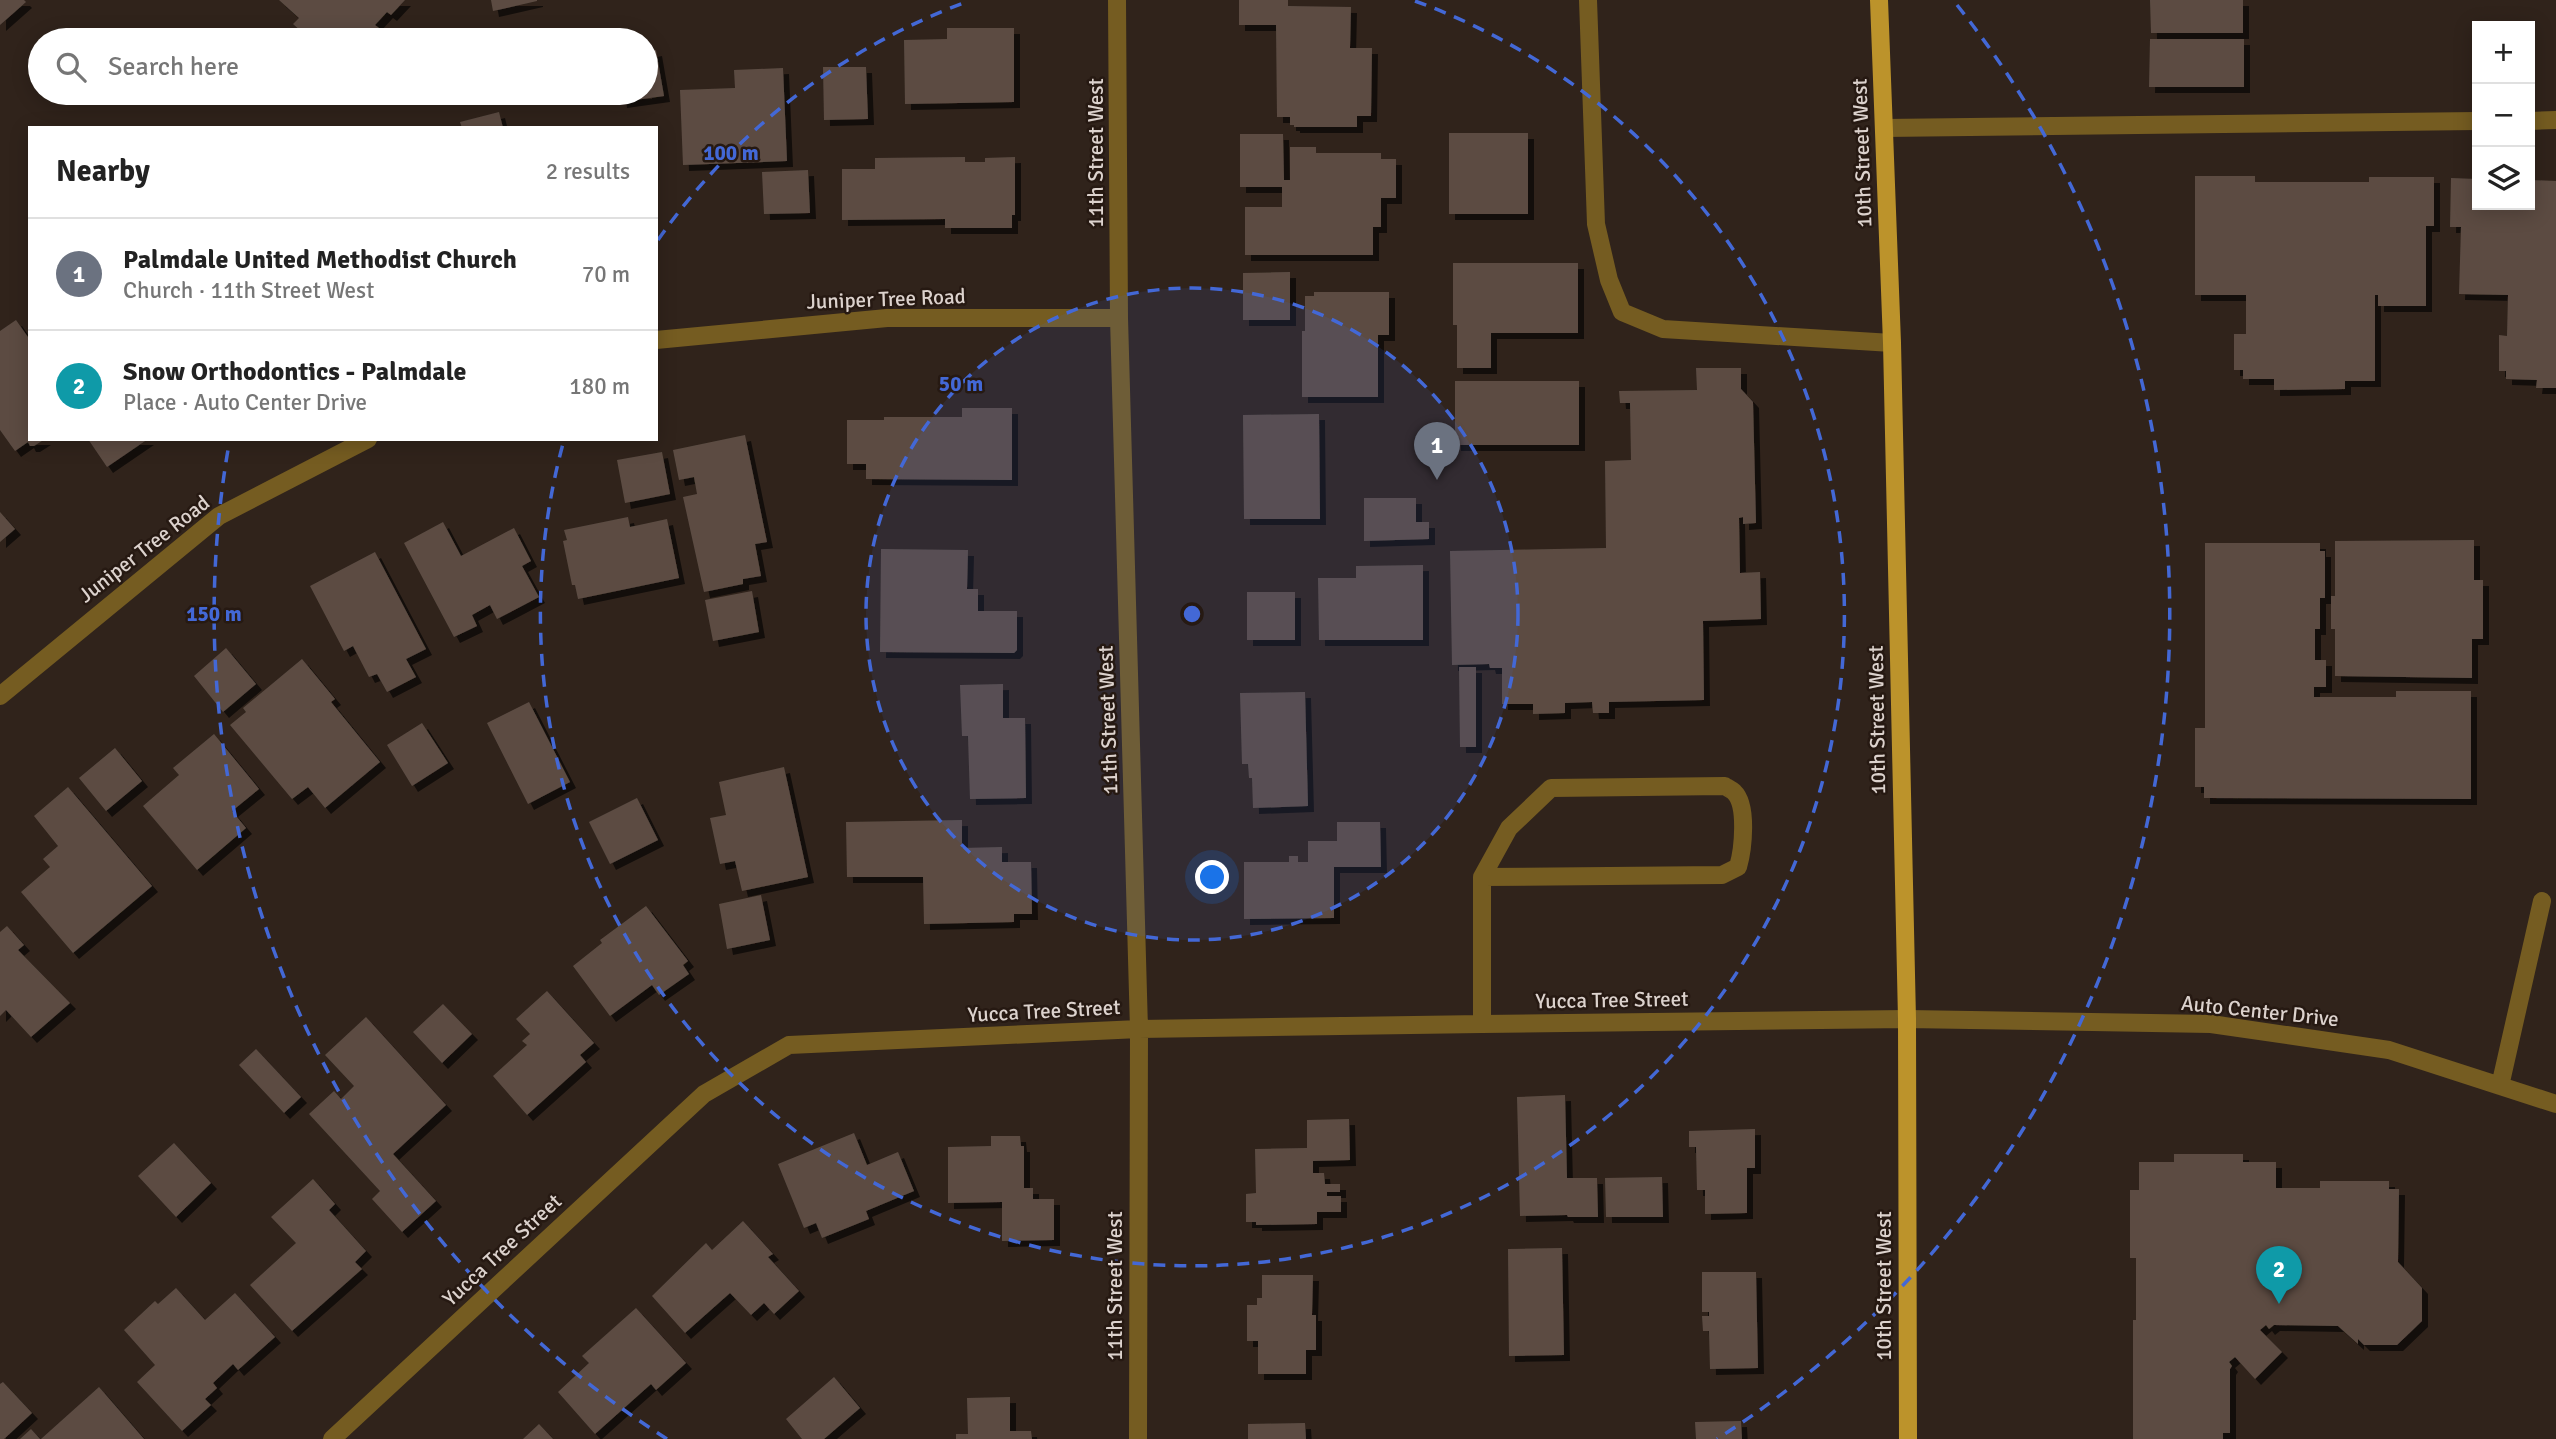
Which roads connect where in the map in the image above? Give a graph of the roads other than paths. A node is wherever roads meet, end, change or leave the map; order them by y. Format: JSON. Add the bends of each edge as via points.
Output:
{"nodes":[{"id":1,"x":1117,"y":0,"type":"edge"},
{"id":2,"x":1588,"y":0,"type":"edge"},
{"id":3,"x":1879,"y":0,"type":"edge"},
{"id":4,"x":2556,"y":120,"type":"edge"},
{"id":5,"x":2472,"y":121,"type":"edge"},
{"id":6,"x":2535,"y":121,"type":"edge"},
{"id":7,"x":1884,"y":128,"type":"junction"},
{"id":8,"x":1119,"y":318,"type":"junction"},
{"id":9,"x":658,"y":340,"type":"edge"},
{"id":10,"x":1892,"y":343,"type":"junction"},
{"id":11,"x":364,"y":441,"type":"edge"},
{"id":12,"x":0,"y":696,"type":"edge"},
{"id":13,"x":1482,"y":877,"type":"junction"},
{"id":14,"x":2542,"y":901,"type":"dead end"},
{"id":15,"x":1907,"y":1018,"type":"junction"},
{"id":16,"x":1482,"y":1024,"type":"junction"},
{"id":17,"x":1139,"y":1029,"type":"junction"},
{"id":18,"x":2500,"y":1086,"type":"junction"},
{"id":19,"x":2556,"y":1104,"type":"edge"},
{"id":20,"x":332,"y":1439,"type":"edge"},
{"id":21,"x":1138,"y":1439,"type":"edge"},
{"id":22,"x":1908,"y":1439,"type":"edge"}],
"edges":[{"from":1,"to":8,"type":"street","name":"11th Street West"},
{"from":2,"to":10,"type":"street","via":[[1595,224],[1622,312],[1662,328]]},
{"from":3,"to":7,"type":"main road","name":"10th Street West"},
{"from":4,"to":6,"type":"street"},
{"from":5,"to":7,"type":"street"},
{"from":7,"to":10,"type":"main road","name":"10th Street West"},
{"from":8,"to":9,"type":"street","name":"Juniper Tree Road","via":[[887,318]]},
{"from":8,"to":17,"type":"street","name":"11th Street West"},
{"from":10,"to":15,"type":"main road","name":"10th Street West"},
{"from":11,"to":12,"type":"street","name":"Juniper Tree Road","via":[[219,516]]},
{"from":13,"to":13,"type":"street","via":[[1509,828],[1551,788],[1725,786],[1742,804],[1743,853],[1738,867],[1722,875]]},
{"from":13,"to":16,"type":"street"},
{"from":14,"to":18,"type":"street"},
{"from":15,"to":16,"type":"street","name":"Yucca Tree Street"},
{"from":15,"to":18,"type":"street","name":"Auto Center Drive","via":[[2211,1024],[2389,1050]]},
{"from":15,"to":22,"type":"main road","name":"10th Street West"},
{"from":16,"to":17,"type":"street","name":"Yucca Tree Street"},
{"from":17,"to":20,"type":"street","name":"Yucca Tree Street","via":[[789,1045],[704,1094]]},
{"from":17,"to":21,"type":"street","name":"11th Street West"},
{"from":18,"to":19,"type":"street","name":"Auto Center Drive"}]}
